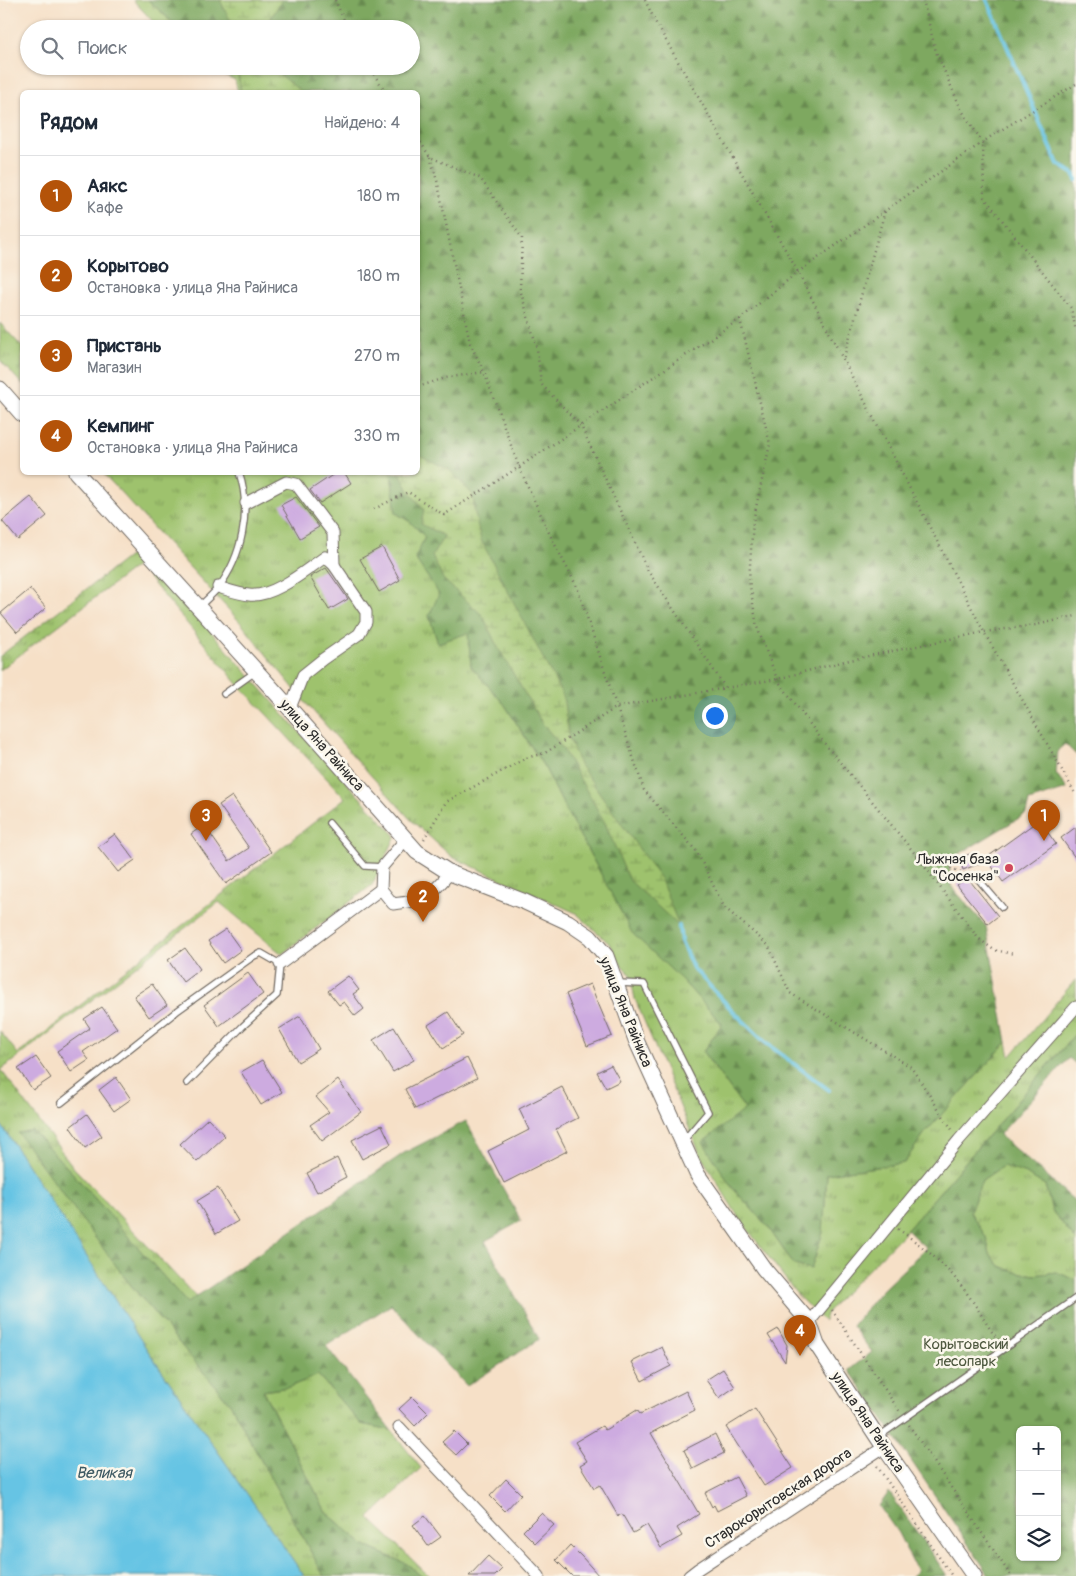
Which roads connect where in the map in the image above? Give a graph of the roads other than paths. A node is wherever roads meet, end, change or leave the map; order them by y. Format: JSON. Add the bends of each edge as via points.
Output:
{"nodes":[{"id":1,"x":0,"y":389,"type":"edge"},
{"id":2,"x":20,"y":412,"type":"edge"},
{"id":3,"x":79,"y":475,"type":"edge"},
{"id":4,"x":241,"y":475,"type":"edge"},
{"id":5,"x":246,"y":503,"type":"junction"},
{"id":6,"x":334,"y":564,"type":"junction"},
{"id":7,"x":218,"y":587,"type":"junction"},
{"id":8,"x":198,"y":607,"type":"junction"},
{"id":9,"x":257,"y":671,"type":"junction"},
{"id":10,"x":224,"y":694,"type":"dead end"},
{"id":11,"x":290,"y":708,"type":"junction"},
{"id":12,"x":329,"y":823,"type":"dead end"},
{"id":13,"x":406,"y":839,"type":"junction"},
{"id":14,"x":382,"y":867,"type":"junction"},
{"id":15,"x":450,"y":873,"type":"junction"},
{"id":16,"x":979,"y":880,"type":"road end"},
{"id":17,"x":381,"y":889,"type":"junction"},
{"id":18,"x":1002,"y":907,"type":"dead end"},
{"id":19,"x":280,"y":964,"type":"junction"},
{"id":20,"x":616,"y":984,"type":"junction"},
{"id":21,"x":1076,"y":1007,"type":"edge"},
{"id":22,"x":187,"y":1083,"type":"dead end"},
{"id":23,"x":61,"y":1103,"type":"dead end"},
{"id":24,"x":682,"y":1142,"type":"junction"},
{"id":25,"x":1076,"y":1298,"type":"edge"},
{"id":26,"x":809,"y":1322,"type":"junction"},
{"id":27,"x":399,"y":1427,"type":"dead end"},
{"id":28,"x":881,"y":1442,"type":"junction"},
{"id":29,"x":539,"y":1576,"type":"edge"},
{"id":30,"x":689,"y":1576,"type":"edge"},
{"id":31,"x":974,"y":1576,"type":"edge"}],
"edges":[{"from":1,"to":2,"type":"street"},
{"from":3,"to":8,"type":"street","name":"улица Яна Райниса"},
{"from":4,"to":5,"type":"lane"},
{"from":5,"to":6,"type":"street","via":[[286,482],[296,484],[333,533]]},
{"from":5,"to":7,"type":"lane","via":[[235,559]]},
{"from":6,"to":7,"type":"street","via":[[325,557],[293,580],[264,594],[250,595]]},
{"from":6,"to":11,"type":"street","via":[[366,612],[366,622],[359,634],[303,676]]},
{"from":7,"to":8,"type":"lane"},
{"from":8,"to":9,"type":"street","name":"улица Яна Райниса"},
{"from":9,"to":10,"type":"lane"},
{"from":9,"to":11,"type":"street","name":"улица Яна Райниса"},
{"from":11,"to":13,"type":"street","name":"улица Яна Райниса"},
{"from":12,"to":14,"type":"lane","via":[[365,866]]},
{"from":13,"to":14,"type":"street"},
{"from":13,"to":15,"type":"street","name":"улица Яна Райниса","via":[[417,852]]},
{"from":14,"to":17,"type":"street"},
{"from":15,"to":17,"type":"street","via":[[431,895],[418,901],[393,904]]},
{"from":15,"to":20,"type":"street","name":"улица Яна Райниса","via":[[568,922],[590,937],[606,956]]},
{"from":16,"to":18,"type":"lane"},
{"from":17,"to":19,"type":"street"},
{"from":19,"to":22,"type":"lane","via":[[277,995]]},
{"from":19,"to":23,"type":"lane","via":[[261,953],[254,956],[177,1011]]},
{"from":20,"to":24,"type":"street","name":"улица Яна Райниса","via":[[636,1040]]},
{"from":20,"to":24,"type":"lane","via":[[644,984],[708,1112]]},
{"from":21,"to":26,"type":"street","via":[[959,1140]]},
{"from":24,"to":26,"type":"street","name":"улица Яна Райниса","via":[[697,1174],[764,1269]]},
{"from":25,"to":28,"type":"lane","via":[[904,1418]]},
{"from":26,"to":28,"type":"street","name":"улица Яна Райниса","via":[[817,1345]]},
{"from":27,"to":29,"type":"street"},
{"from":28,"to":30,"type":"street","name":"Старокорытовская дорога","via":[[870,1456]]},
{"from":28,"to":31,"type":"street","name":"улица Яна Райниса"}]}
